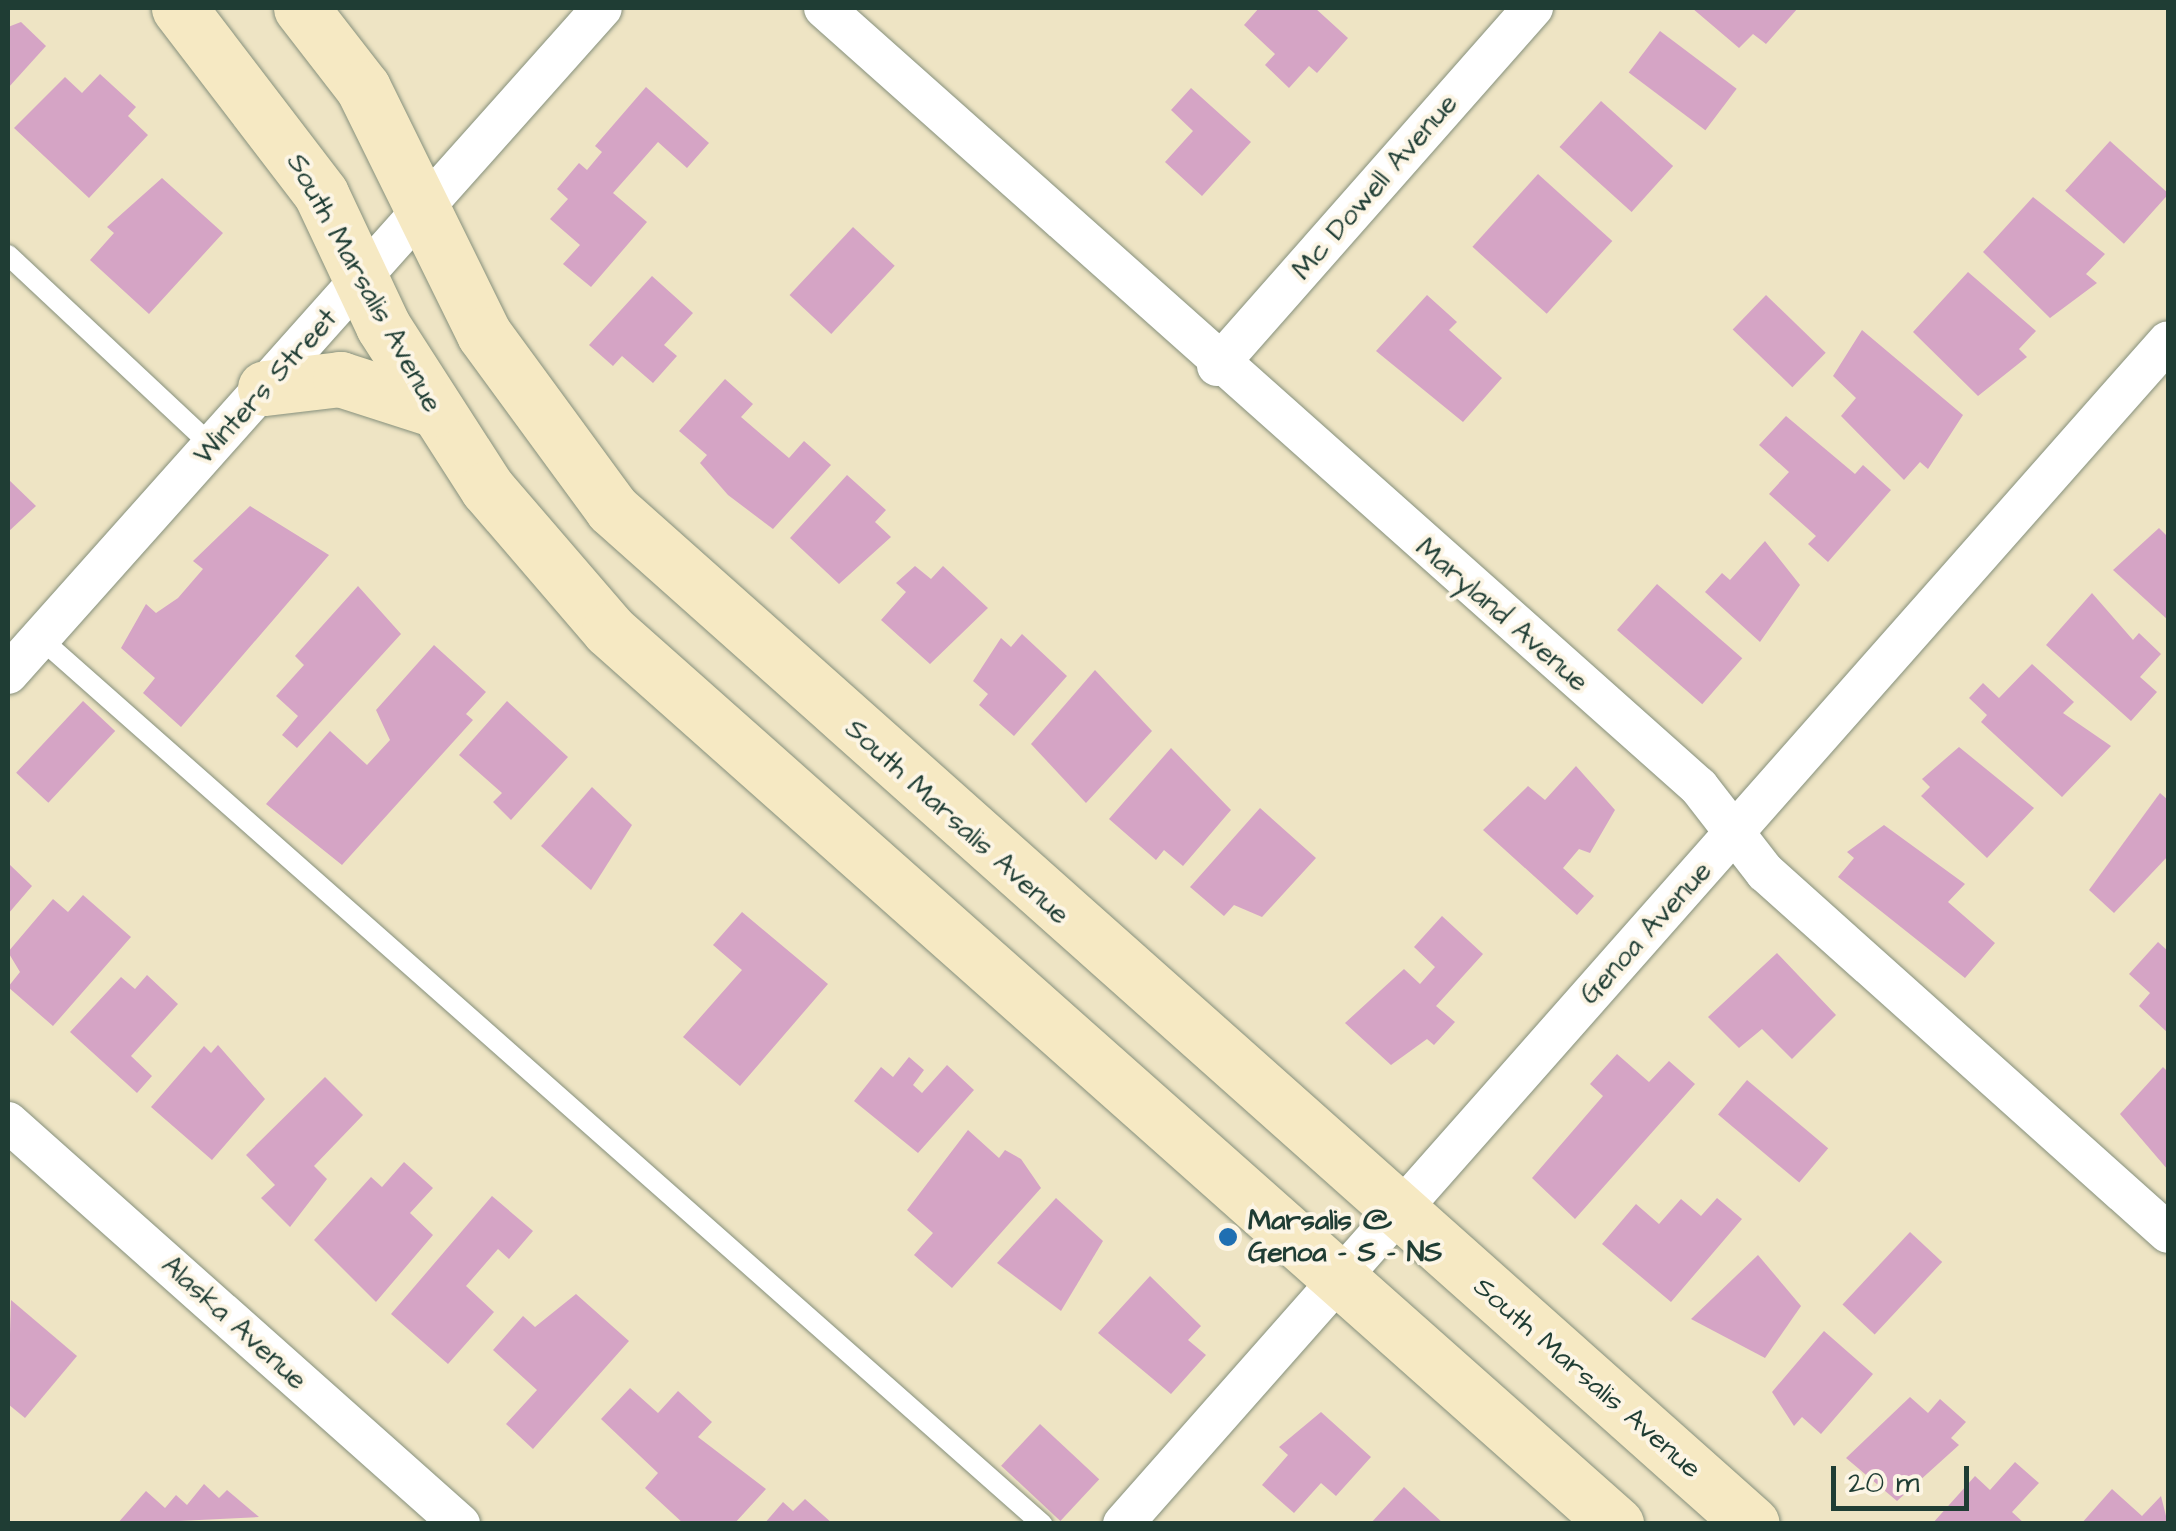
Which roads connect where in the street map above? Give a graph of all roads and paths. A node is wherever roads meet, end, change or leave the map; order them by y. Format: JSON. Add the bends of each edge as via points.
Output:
{"nodes":[{"id":1,"x":180,"y":8,"type":"edge"},
{"id":2,"x":301,"y":8,"type":"edge"},
{"id":3,"x":602,"y":8,"type":"edge"},
{"id":4,"x":824,"y":8,"type":"edge"},
{"id":5,"x":1533,"y":8,"type":"edge"},
{"id":6,"x":421,"y":212,"type":"junction"},
{"id":7,"x":8,"y":255,"type":"edge"},
{"id":8,"x":360,"y":280,"type":"junction"},
{"id":9,"x":2168,"y":341,"type":"edge"},
{"id":10,"x":1217,"y":366,"type":"junction"},
{"id":11,"x":266,"y":388,"type":"junction"},
{"id":12,"x":433,"y":409,"type":"junction"},
{"id":13,"x":213,"y":448,"type":"junction"},
{"id":14,"x":40,"y":638,"type":"junction"},
{"id":15,"x":8,"y":674,"type":"edge"},
{"id":16,"x":1736,"y":833,"type":"junction"},
{"id":17,"x":8,"y":1122,"type":"edge"},
{"id":18,"x":1397,"y":1213,"type":"junction"},
{"id":19,"x":2168,"y":1232,"type":"edge"},
{"id":20,"x":1340,"y":1280,"type":"junction"},
{"id":21,"x":460,"y":1524,"type":"edge"},
{"id":22,"x":1042,"y":1524,"type":"edge"},
{"id":23,"x":1123,"y":1524,"type":"edge"},
{"id":24,"x":1616,"y":1524,"type":"edge"},
{"id":25,"x":1752,"y":1524,"type":"edge"}],
"edges":[{"from":1,"to":8,"type":"main road","name":"South Marsalis Avenue","via":[[301,164]]},
{"from":2,"to":6,"type":"main road","name":"South Marsalis Avenue","via":[[363,88]]},
{"from":3,"to":6,"type":"street","name":"Winters Street"},
{"from":4,"to":10,"type":"street","name":"Maryland Avenue"},
{"from":5,"to":10,"type":"street","name":"Mc Dowell Avenue"},
{"from":6,"to":8,"type":"street","name":"Winters Street"},
{"from":6,"to":18,"type":"main road","name":"South Marsalis Avenue","via":[[484,334],[612,509]]},
{"from":7,"to":13,"type":"lane"},
{"from":8,"to":11,"type":"street","name":"Winters Street"},
{"from":8,"to":12,"type":"main road","name":"South Marsalis Avenue"},
{"from":9,"to":16,"type":"street","name":"Genoa Avenue"},
{"from":10,"to":16,"type":"street","name":"Maryland Avenue","via":[[1698,787]]},
{"from":11,"to":12,"type":"main road","via":[[340,379]]},
{"from":11,"to":13,"type":"street","name":"Winters Street"},
{"from":12,"to":20,"type":"main road","name":"South Marsalis Avenue","via":[[534,548],[608,630]]},
{"from":13,"to":14,"type":"street","name":"Winters Street"},
{"from":14,"to":15,"type":"street","name":"Winters Street"},
{"from":14,"to":22,"type":"lane"},
{"from":16,"to":18,"type":"street","name":"Genoa Avenue"},
{"from":16,"to":19,"type":"street","name":"Maryland Avenue","via":[[1765,872]]},
{"from":17,"to":21,"type":"street","name":"Alaska Avenue"},
{"from":18,"to":20,"type":"street","name":"Genoa Avenue"},
{"from":18,"to":25,"type":"main road","name":"South Marsalis Avenue"},
{"from":20,"to":23,"type":"street","name":"Genoa Avenue"},
{"from":20,"to":24,"type":"main road","name":"South Marsalis Avenue"}]}
